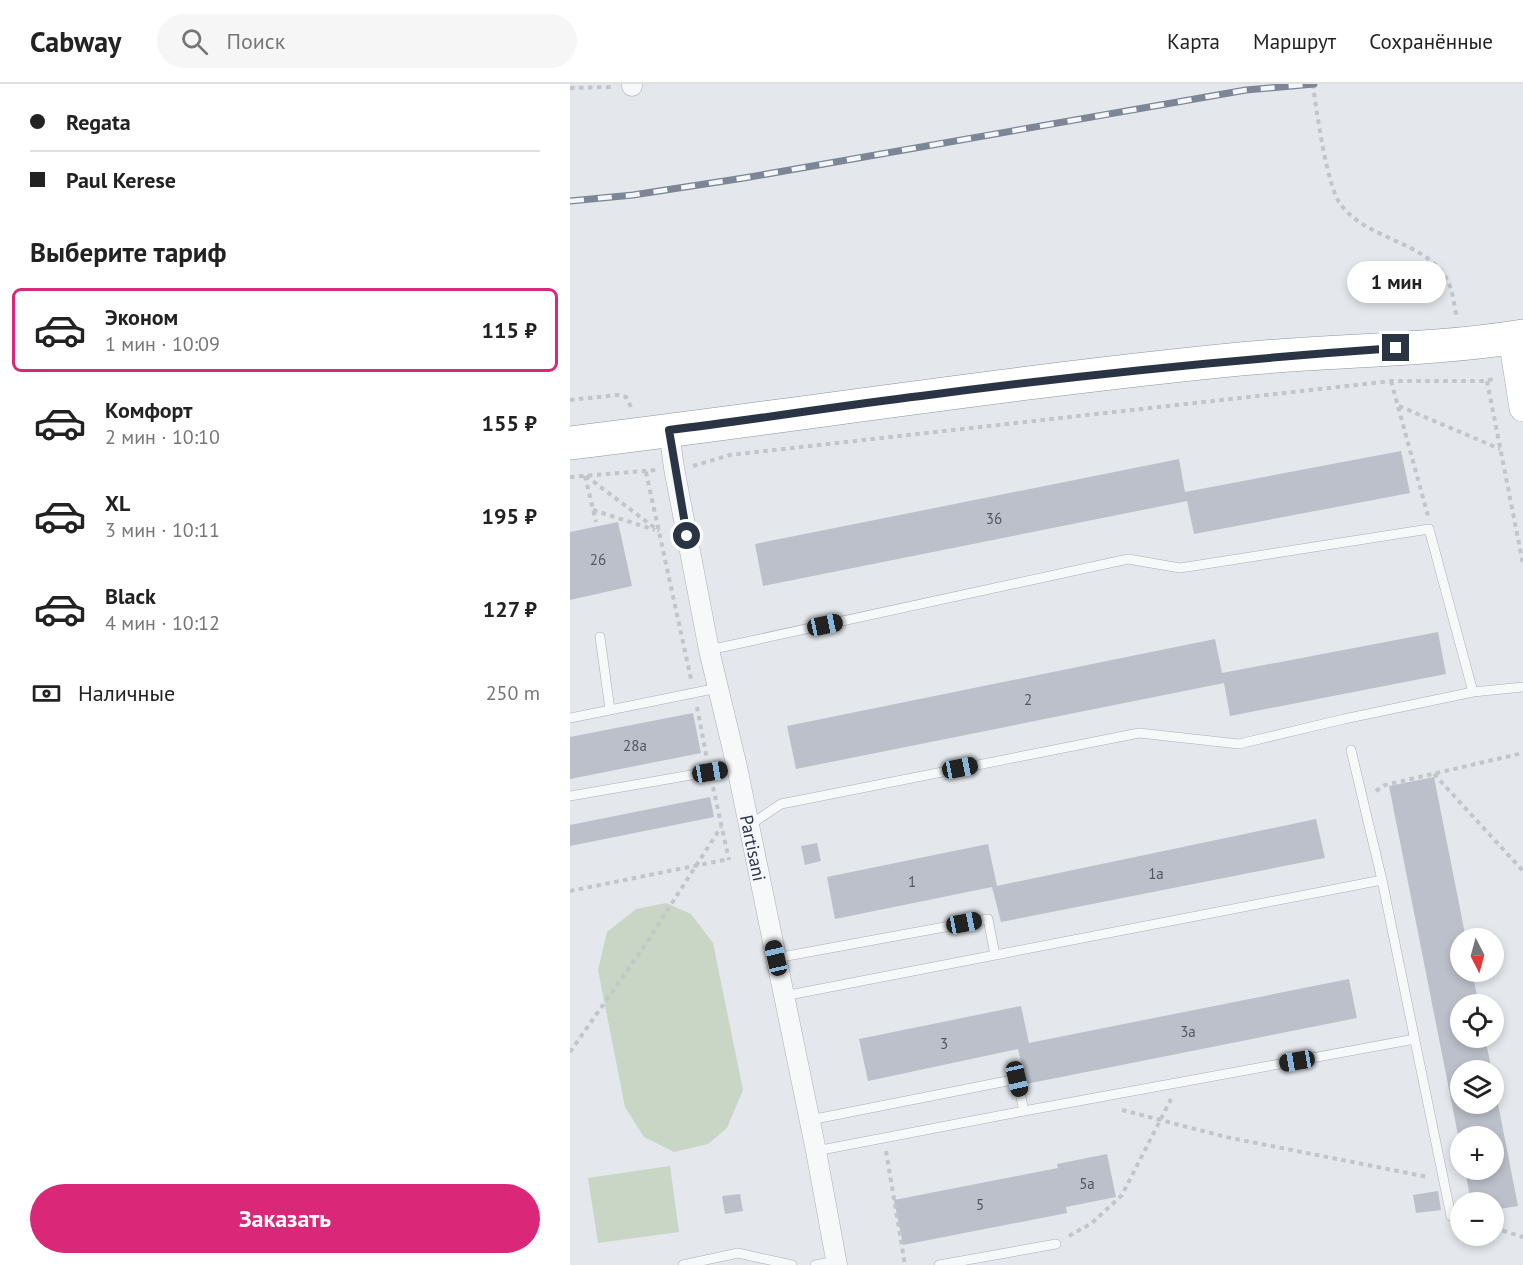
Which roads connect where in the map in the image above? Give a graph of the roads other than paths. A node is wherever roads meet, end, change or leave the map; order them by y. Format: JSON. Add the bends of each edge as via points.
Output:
{"nodes":[{"id":1,"x":1517,"y":337,"type":"edge"},
{"id":2,"x":1523,"y":408,"type":"edge"},
{"id":3,"x":669,"y":430,"type":"junction"},
{"id":4,"x":570,"y":443,"type":"edge"},
{"id":5,"x":600,"y":636,"type":"dead end"},
{"id":6,"x":709,"y":650,"type":"junction"},
{"id":7,"x":1523,"y":687,"type":"edge"},
{"id":8,"x":718,"y":688,"type":"junction"},
{"id":9,"x":1473,"y":692,"type":"junction"},
{"id":10,"x":570,"y":710,"type":"edge"},
{"id":11,"x":610,"y":710,"type":"junction"},
{"id":12,"x":575,"y":717,"type":"edge"},
{"id":13,"x":1351,"y":750,"type":"dead end"},
{"id":14,"x":737,"y":767,"type":"junction"},
{"id":15,"x":570,"y":796,"type":"edge"},
{"id":16,"x":748,"y":826,"type":"junction"},
{"id":17,"x":1382,"y":880,"type":"junction"},
{"id":18,"x":995,"y":955,"type":"junction"},
{"id":19,"x":776,"y":958,"type":"junction"},
{"id":20,"x":784,"y":996,"type":"junction"},
{"id":21,"x":1415,"y":1039,"type":"junction"},
{"id":22,"x":1024,"y":1111,"type":"junction"},
{"id":23,"x":810,"y":1119,"type":"junction"},
{"id":24,"x":816,"y":1151,"type":"junction"},
{"id":25,"x":1450,"y":1211,"type":"edge"},
{"id":26,"x":1056,"y":1244,"type":"road end"},
{"id":27,"x":837,"y":1263,"type":"edge"},
{"id":28,"x":683,"y":1265,"type":"edge"},
{"id":29,"x":792,"y":1265,"type":"edge"},
{"id":30,"x":815,"y":1265,"type":"edge"},
{"id":31,"x":939,"y":1265,"type":"edge"}],
"edges":[{"from":1,"to":2,"type":"street","via":[[1517,373]]},
{"from":1,"to":3,"type":"highway","via":[[1241,359]]},
{"from":3,"to":4,"type":"highway"},
{"from":3,"to":6,"type":"street","name":"Partisani"},
{"from":5,"to":11,"type":"lane"},
{"from":6,"to":8,"type":"street","name":"Partisani"},
{"from":6,"to":9,"type":"lane","via":[[1128,559],[1180,568],[1429,529]]},
{"from":7,"to":9,"type":"lane"},
{"from":8,"to":11,"type":"lane"},
{"from":8,"to":14,"type":"street","name":"Partisani"},
{"from":9,"to":16,"type":"lane","via":[[1239,744],[1140,733],[781,804]]},
{"from":10,"to":12,"type":"lane"},
{"from":11,"to":12,"type":"lane"},
{"from":13,"to":17,"type":"lane"},
{"from":14,"to":15,"type":"lane"},
{"from":14,"to":16,"type":"street","name":"Partisani"},
{"from":16,"to":19,"type":"street","name":"Partisani"},
{"from":17,"to":18,"type":"lane"},
{"from":17,"to":21,"type":"lane"},
{"from":18,"to":19,"type":"lane","via":[[988,919]]},
{"from":18,"to":20,"type":"lane"},
{"from":19,"to":20,"type":"street","name":"Partisani"},
{"from":20,"to":23,"type":"street","name":"Partisani"},
{"from":21,"to":22,"type":"lane"},
{"from":21,"to":25,"type":"lane"},
{"from":22,"to":23,"type":"lane","via":[[1017,1079]]},
{"from":22,"to":24,"type":"lane"},
{"from":23,"to":24,"type":"street","name":"Partisani"},
{"from":24,"to":27,"type":"street","name":"Partisani"},
{"from":26,"to":31,"type":"lane"},
{"from":27,"to":30,"type":"lane"},
{"from":28,"to":29,"type":"lane","via":[[738,1253]]}]}
